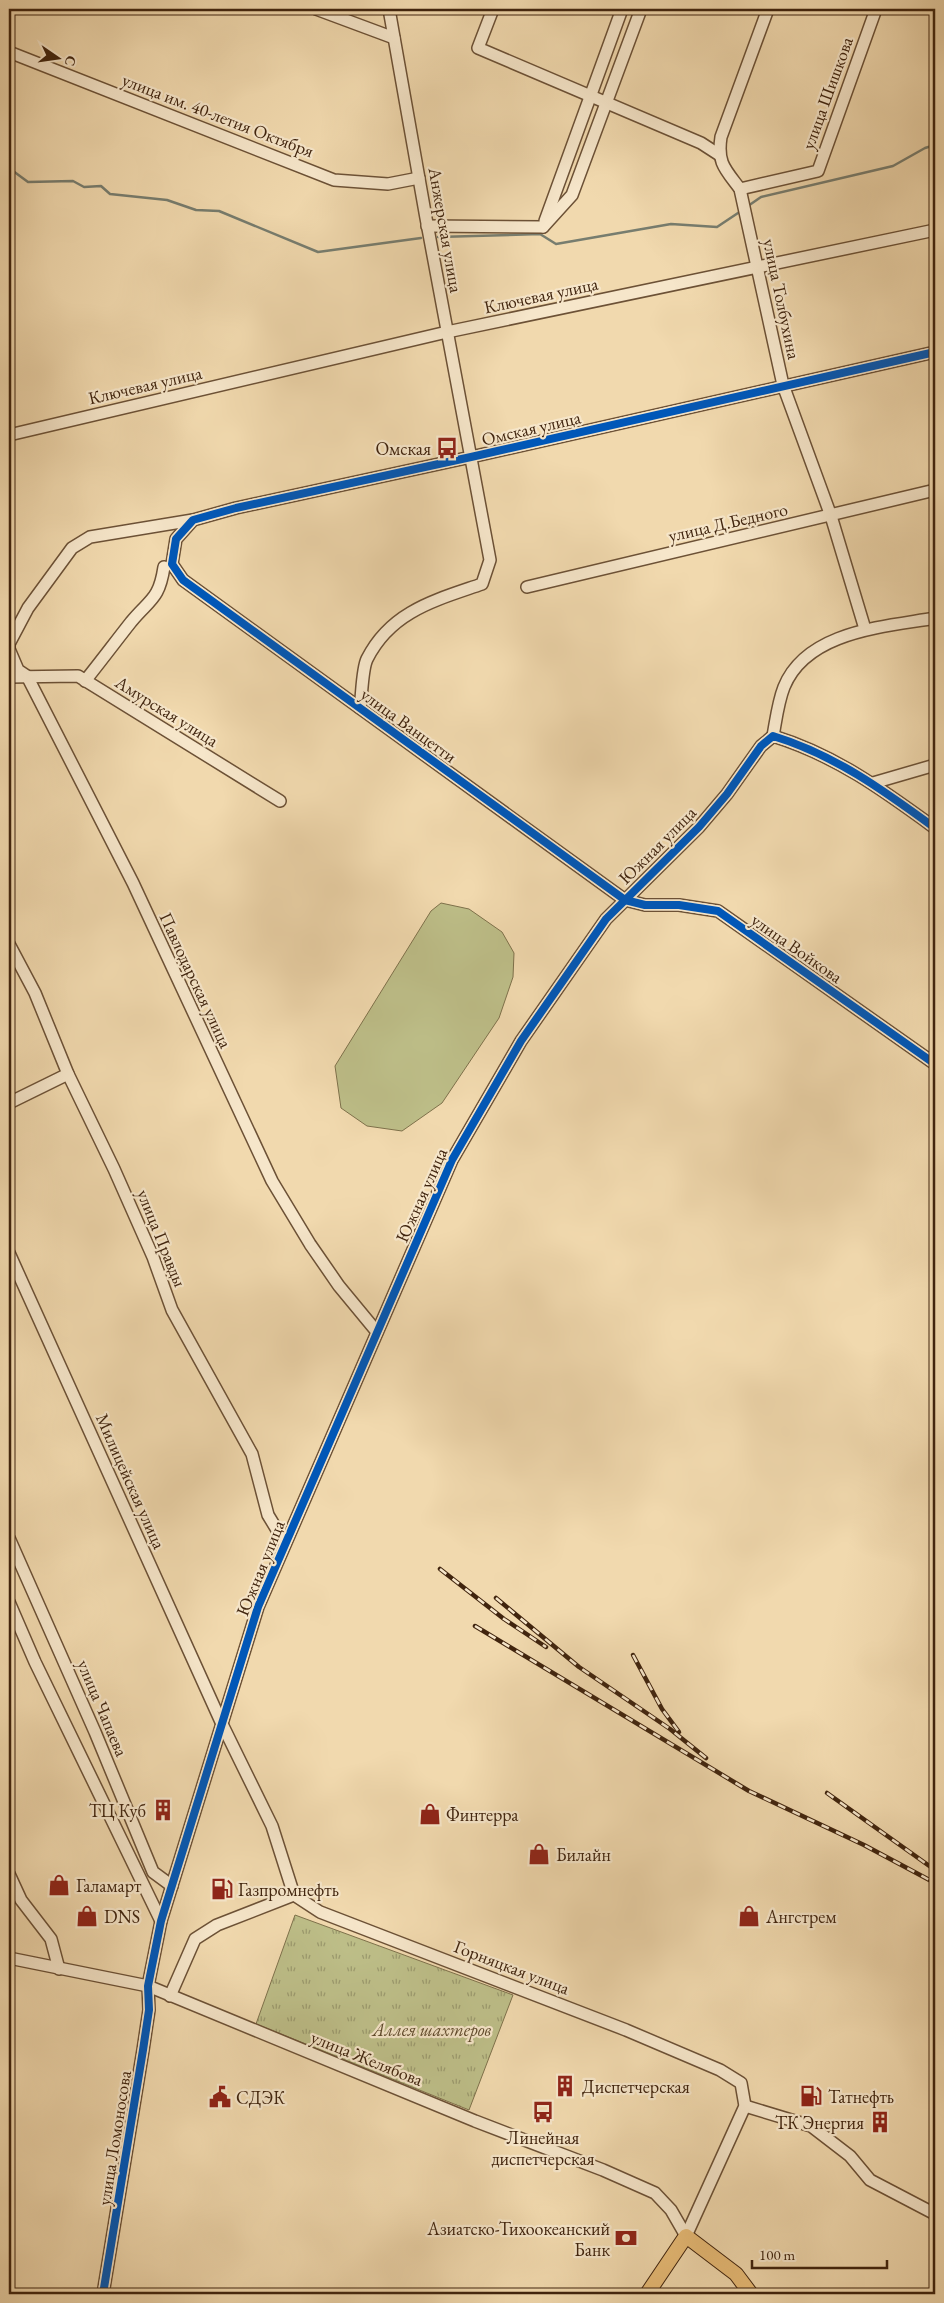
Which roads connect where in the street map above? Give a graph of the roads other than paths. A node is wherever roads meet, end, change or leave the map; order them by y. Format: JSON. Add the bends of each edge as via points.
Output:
{"nodes":[{"id":1,"x":316,"y":9,"type":"edge"},
{"id":2,"x":389,"y":9,"type":"edge"},
{"id":3,"x":493,"y":9,"type":"edge"},
{"id":4,"x":622,"y":9,"type":"edge"},
{"id":5,"x":641,"y":9,"type":"edge"},
{"id":6,"x":768,"y":9,"type":"edge"},
{"id":7,"x":876,"y":9,"type":"edge"},
{"id":8,"x":394,"y":38,"type":"junction"},
{"id":9,"x":9,"y":52,"type":"edge"},
{"id":10,"x":591,"y":96,"type":"junction"},
{"id":11,"x":606,"y":104,"type":"junction"},
{"id":12,"x":718,"y":154,"type":"junction"},
{"id":13,"x":419,"y":178,"type":"junction"},
{"id":14,"x":740,"y":189,"type":"junction"},
{"id":15,"x":427,"y":226,"type":"junction"},
{"id":16,"x":543,"y":227,"type":"junction"},
{"id":17,"x":935,"y":230,"type":"edge"},
{"id":18,"x":758,"y":267,"type":"junction"},
{"id":19,"x":448,"y":332,"type":"junction"},
{"id":20,"x":935,"y":352,"type":"edge"},
{"id":21,"x":783,"y":385,"type":"junction"},
{"id":22,"x":9,"y":435,"type":"edge"},
{"id":23,"x":471,"y":457,"type":"junction"},
{"id":24,"x":935,"y":490,"type":"edge"},
{"id":25,"x":831,"y":516,"type":"junction"},
{"id":26,"x":193,"y":520,"type":"junction"},
{"id":27,"x":164,"y":567,"type":"dead end"},
{"id":28,"x":527,"y":587,"type":"dead end"},
{"id":29,"x":935,"y":618,"type":"edge"},
{"id":30,"x":865,"y":629,"type":"junction"},
{"id":31,"x":9,"y":632,"type":"edge"},
{"id":32,"x":9,"y":643,"type":"edge"},
{"id":33,"x":27,"y":676,"type":"junction"},
{"id":34,"x":9,"y":677,"type":"edge"},
{"id":35,"x":86,"y":681,"type":"junction"},
{"id":36,"x":360,"y":708,"type":"junction"},
{"id":37,"x":772,"y":736,"type":"junction"},
{"id":38,"x":935,"y":765,"type":"edge"},
{"id":39,"x":873,"y":784,"type":"junction"},
{"id":40,"x":280,"y":801,"type":"dead end"},
{"id":41,"x":935,"y":828,"type":"edge"},
{"id":42,"x":625,"y":900,"type":"junction"},
{"id":43,"x":9,"y":944,"type":"edge"},
{"id":44,"x":935,"y":1064,"type":"edge"},
{"id":45,"x":68,"y":1074,"type":"junction"},
{"id":46,"x":9,"y":1103,"type":"edge"},
{"id":47,"x":9,"y":1253,"type":"edge"},
{"id":48,"x":377,"y":1332,"type":"junction"},
{"id":49,"x":9,"y":1538,"type":"edge"},
{"id":50,"x":285,"y":1543,"type":"junction"},
{"id":51,"x":11,"y":1551,"type":"edge"},
{"id":52,"x":9,"y":1602,"type":"edge"},
{"id":53,"x":222,"y":1724,"type":"junction"},
{"id":54,"x":9,"y":1874,"type":"edge"},
{"id":55,"x":172,"y":1886,"type":"junction"},
{"id":56,"x":294,"y":1895,"type":"junction"},
{"id":57,"x":161,"y":1921,"type":"junction"},
{"id":58,"x":9,"y":1958,"type":"edge"},
{"id":59,"x":59,"y":1969,"type":"junction"},
{"id":60,"x":148,"y":1986,"type":"junction"},
{"id":61,"x":170,"y":1996,"type":"junction"},
{"id":62,"x":745,"y":2106,"type":"junction"},
{"id":63,"x":935,"y":2214,"type":"edge"},
{"id":64,"x":686,"y":2236,"type":"junction"},
{"id":65,"x":103,"y":2294,"type":"edge"},
{"id":66,"x":647,"y":2294,"type":"edge"},
{"id":67,"x":751,"y":2294,"type":"edge"}],
"edges":[{"from":1,"to":8,"type":"street"},
{"from":2,"to":8,"type":"street","name":"Анжерская улица"},
{"from":3,"to":10,"type":"street","via":[[478,48]]},
{"from":4,"to":10,"type":"street"},
{"from":5,"to":11,"type":"street"},
{"from":6,"to":12,"type":"street","via":[[720,137]]},
{"from":7,"to":14,"type":"street","name":"улица Шишкова","via":[[818,171]]},
{"from":8,"to":13,"type":"street","name":"Анжерская улица"},
{"from":9,"to":13,"type":"street","name":"улица им. 40-летия Октября","via":[[334,180],[388,184]]},
{"from":10,"to":11,"type":"street"},
{"from":10,"to":16,"type":"street"},
{"from":11,"to":12,"type":"street","via":[[702,143]]},
{"from":11,"to":16,"type":"street","via":[[572,195]]},
{"from":12,"to":14,"type":"street","name":"улица Толбухина"},
{"from":13,"to":15,"type":"street","name":"Анжерская улица"},
{"from":14,"to":18,"type":"street","name":"улица Толбухина"},
{"from":15,"to":16,"type":"street"},
{"from":15,"to":19,"type":"street","name":"Анжерская улица"},
{"from":17,"to":18,"type":"street","name":"Ключевая улица"},
{"from":18,"to":19,"type":"street","name":"Ключевая улица"},
{"from":18,"to":21,"type":"street","name":"улица Толбухина"},
{"from":19,"to":22,"type":"street","name":"Ключевая улица"},
{"from":19,"to":23,"type":"street","name":"Анжерская улица"},
{"from":20,"to":21,"type":"street","name":"Омская улица"},
{"from":21,"to":23,"type":"street","name":"Омская улица"},
{"from":21,"to":25,"type":"street","name":"улица Толбухина"},
{"from":23,"to":26,"type":"street","name":"Омская улица"},
{"from":23,"to":36,"type":"street","name":"Анжерская улица","via":[[490,560],[482,584],[433,600],[394,622],[367,660]]},
{"from":24,"to":25,"type":"street","name":"улица Д.Бедного"},
{"from":25,"to":28,"type":"street","name":"улица Д.Бедного"},
{"from":25,"to":30,"type":"street","name":"улица Толбухина"},
{"from":26,"to":32,"type":"street","name":"Омская улица","via":[[90,537],[72,548],[28,608]]},
{"from":26,"to":36,"type":"street","name":"улица Ванцетти","via":[[176,539],[172,564],[183,580]]},
{"from":27,"to":35,"type":"street","via":[[161,584],[150,604],[133,620]]},
{"from":29,"to":30,"type":"street"},
{"from":30,"to":37,"type":"street","via":[[828,644],[798,664],[784,687]]},
{"from":31,"to":32,"type":"street","name":"Павлодарская улица"},
{"from":32,"to":33,"type":"street","name":"Павлодарская улица","via":[[18,670]]},
{"from":33,"to":34,"type":"street","name":"Амурская улица"},
{"from":33,"to":35,"type":"street","name":"Амурская улица","via":[[78,676]]},
{"from":33,"to":48,"type":"street","name":"Павлодарская улица","via":[[133,883],[272,1181],[329,1272]]},
{"from":35,"to":40,"type":"street","name":"Амурская улица"},
{"from":36,"to":42,"type":"street","name":"улица Ванцетти"},
{"from":37,"to":39,"type":"street","via":[[802,745]]},
{"from":37,"to":42,"type":"street","name":"Южная улица","via":[[704,820]]},
{"from":38,"to":39,"type":"street"},
{"from":39,"to":41,"type":"street"},
{"from":42,"to":44,"type":"street","name":"улица Войкова","via":[[645,905],[679,904],[718,911]]},
{"from":42,"to":48,"type":"street","name":"Южная улица","via":[[606,919],[521,1041],[452,1160]]},
{"from":43,"to":45,"type":"street","name":"улица Правды","via":[[35,993]]},
{"from":45,"to":46,"type":"street"},
{"from":45,"to":50,"type":"street","name":"улица Правды","via":[[126,1196],[172,1310],[252,1454],[268,1515]]},
{"from":47,"to":53,"type":"street","name":"Милицейская улица"},
{"from":48,"to":50,"type":"street","name":"Южная улица"},
{"from":49,"to":51,"type":"street","name":"улица Чапаева"},
{"from":50,"to":53,"type":"street","name":"Южная улица","via":[[258,1607]]},
{"from":51,"to":55,"type":"street","name":"улица Чапаева","via":[[95,1732],[153,1872]]},
{"from":52,"to":57,"type":"street"},
{"from":53,"to":55,"type":"street","name":"Южная улица"},
{"from":53,"to":56,"type":"street","name":"Милицейская улица","via":[[272,1826]]},
{"from":54,"to":59,"type":"street","via":[[21,1900],[52,1939]]},
{"from":55,"to":57,"type":"street","name":"улица Ломоносова"},
{"from":56,"to":61,"type":"street","via":[[217,1925],[195,1939]]},
{"from":56,"to":62,"type":"street","name":"Горняцкая улица","via":[[320,1912],[554,2001],[720,2070],[741,2083]]},
{"from":57,"to":60,"type":"street","name":"улица Ломоносова"},
{"from":58,"to":59,"type":"street","name":"улица Желябова"},
{"from":59,"to":60,"type":"street","name":"улица Желябова"},
{"from":60,"to":61,"type":"street","name":"улица Желябова"},
{"from":60,"to":65,"type":"street","name":"улица Ломоносова","via":[[144,2050]]},
{"from":61,"to":64,"type":"street","name":"улица Желябова","via":[[635,2183],[655,2193],[671,2210]]},
{"from":62,"to":63,"type":"street","via":[[811,2126],[850,2156],[870,2180]]},
{"from":62,"to":64,"type":"street"},
{"from":64,"to":66,"type":"main road"},
{"from":64,"to":67,"type":"main road","via":[[736,2274]]}]}
